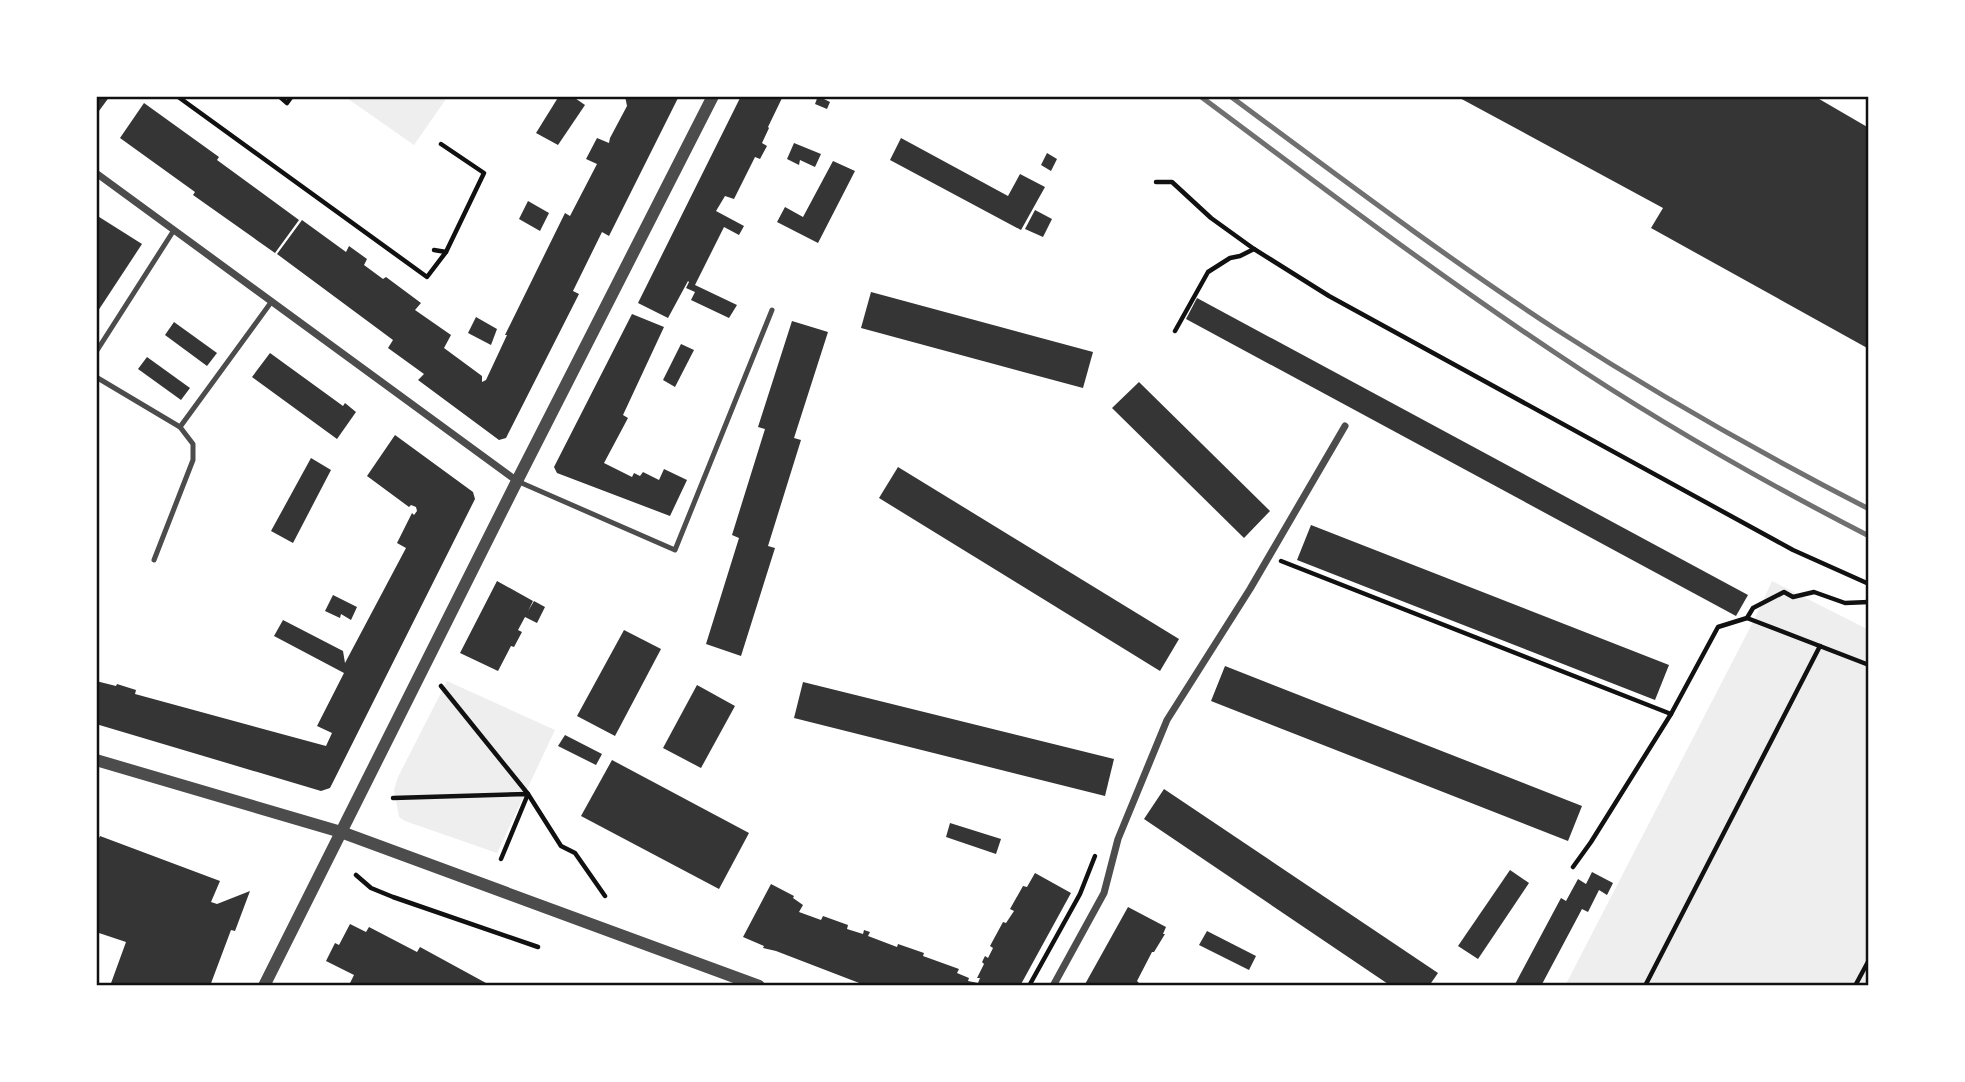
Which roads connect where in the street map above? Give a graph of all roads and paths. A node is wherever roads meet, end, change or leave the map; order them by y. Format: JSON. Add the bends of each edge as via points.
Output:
{"nodes":[{"id":1,"x":177,"y":96,"type":"edge"},
{"id":2,"x":279,"y":96,"type":"edge"},
{"id":3,"x":292,"y":96,"type":"edge"},
{"id":4,"x":713,"y":96,"type":"edge"},
{"id":5,"x":441,"y":144,"type":"dead end"},
{"id":6,"x":96,"y":173,"type":"edge"},
{"id":7,"x":1156,"y":182,"type":"dead end"},
{"id":8,"x":174,"y":230,"type":"junction"},
{"id":9,"x":1254,"y":249,"type":"junction"},
{"id":10,"x":435,"y":250,"type":"dead end"},
{"id":11,"x":446,"y":252,"type":"junction"},
{"id":12,"x":272,"y":301,"type":"junction"},
{"id":13,"x":772,"y":310,"type":"dead end"},
{"id":14,"x":1175,"y":331,"type":"dead end"},
{"id":15,"x":96,"y":352,"type":"edge"},
{"id":16,"x":96,"y":377,"type":"edge"},
{"id":17,"x":1345,"y":426,"type":"dead end"},
{"id":18,"x":180,"y":427,"type":"junction"},
{"id":19,"x":517,"y":481,"type":"junction"},
{"id":20,"x":1269,"y":556,"type":"junction"},
{"id":21,"x":155,"y":560,"type":"dead end"},
{"id":22,"x":1869,"y":584,"type":"edge"},
{"id":23,"x":1869,"y":602,"type":"edge"},
{"id":24,"x":1747,"y":618,"type":"junction"},
{"id":25,"x":1820,"y":646,"type":"junction"},
{"id":26,"x":1869,"y":665,"type":"edge"},
{"id":27,"x":441,"y":686,"type":"dead end"},
{"id":28,"x":1671,"y":713,"type":"junction"},
{"id":29,"x":96,"y":760,"type":"edge"},
{"id":30,"x":528,"y":794,"type":"junction"},
{"id":31,"x":393,"y":799,"type":"dead end"},
{"id":32,"x":341,"y":832,"type":"junction"},
{"id":33,"x":501,"y":859,"type":"dead end"},
{"id":34,"x":1573,"y":867,"type":"dead end"},
{"id":35,"x":356,"y":875,"type":"dead end"},
{"id":36,"x":605,"y":896,"type":"dead end"},
{"id":37,"x":538,"y":947,"type":"dead end"},
{"id":38,"x":1869,"y":960,"type":"edge"},
{"id":39,"x":264,"y":986,"type":"edge"},
{"id":40,"x":759,"y":986,"type":"edge"},
{"id":41,"x":1053,"y":986,"type":"edge"},
{"id":42,"x":1645,"y":986,"type":"edge"},
{"id":43,"x":1855,"y":986,"type":"edge"}],
"edges":[{"from":1,"to":11,"type":"path","via":[[427,277]]},
{"from":2,"to":3,"type":"path","via":[[287,103]]},
{"from":4,"to":19,"type":"street"},
{"from":5,"to":11,"type":"path","via":[[484,173]]},
{"from":6,"to":8,"type":"street"},
{"from":7,"to":9,"type":"path","via":[[1172,182]]},
{"from":8,"to":12,"type":"street"},
{"from":8,"to":15,"type":"lane"},
{"from":9,"to":14,"type":"path","via":[[1209,272]]},
{"from":9,"to":22,"type":"path","via":[[1329,296],[1781,544]]},
{"from":10,"to":11,"type":"path"},
{"from":12,"to":18,"type":"lane"},
{"from":12,"to":19,"type":"street"},
{"from":13,"to":19,"type":"lane","via":[[676,550]]},
{"from":16,"to":18,"type":"lane"},
{"from":17,"to":20,"type":"street"},
{"from":18,"to":21,"type":"lane","via":[[193,444],[193,460]]},
{"from":19,"to":32,"type":"street"},
{"from":20,"to":28,"type":"path"},
{"from":20,"to":41,"type":"street","via":[[1167,720],[1118,839],[1104,893]]},
{"from":23,"to":24,"type":"path","via":[[1845,603],[1814,592],[1793,597],[1784,592],[1753,608]]},
{"from":24,"to":25,"type":"path"},
{"from":24,"to":28,"type":"path","via":[[1718,627]]},
{"from":25,"to":26,"type":"path"},
{"from":25,"to":42,"type":"path"},
{"from":27,"to":30,"type":"path"},
{"from":28,"to":34,"type":"path"},
{"from":29,"to":32,"type":"street"},
{"from":30,"to":31,"type":"path"},
{"from":30,"to":33,"type":"path"},
{"from":30,"to":36,"type":"path","via":[[561,846],[575,853]]},
{"from":32,"to":39,"type":"street"},
{"from":32,"to":40,"type":"street"},
{"from":35,"to":37,"type":"path","via":[[371,888]]},
{"from":38,"to":43,"type":"path"}]}
